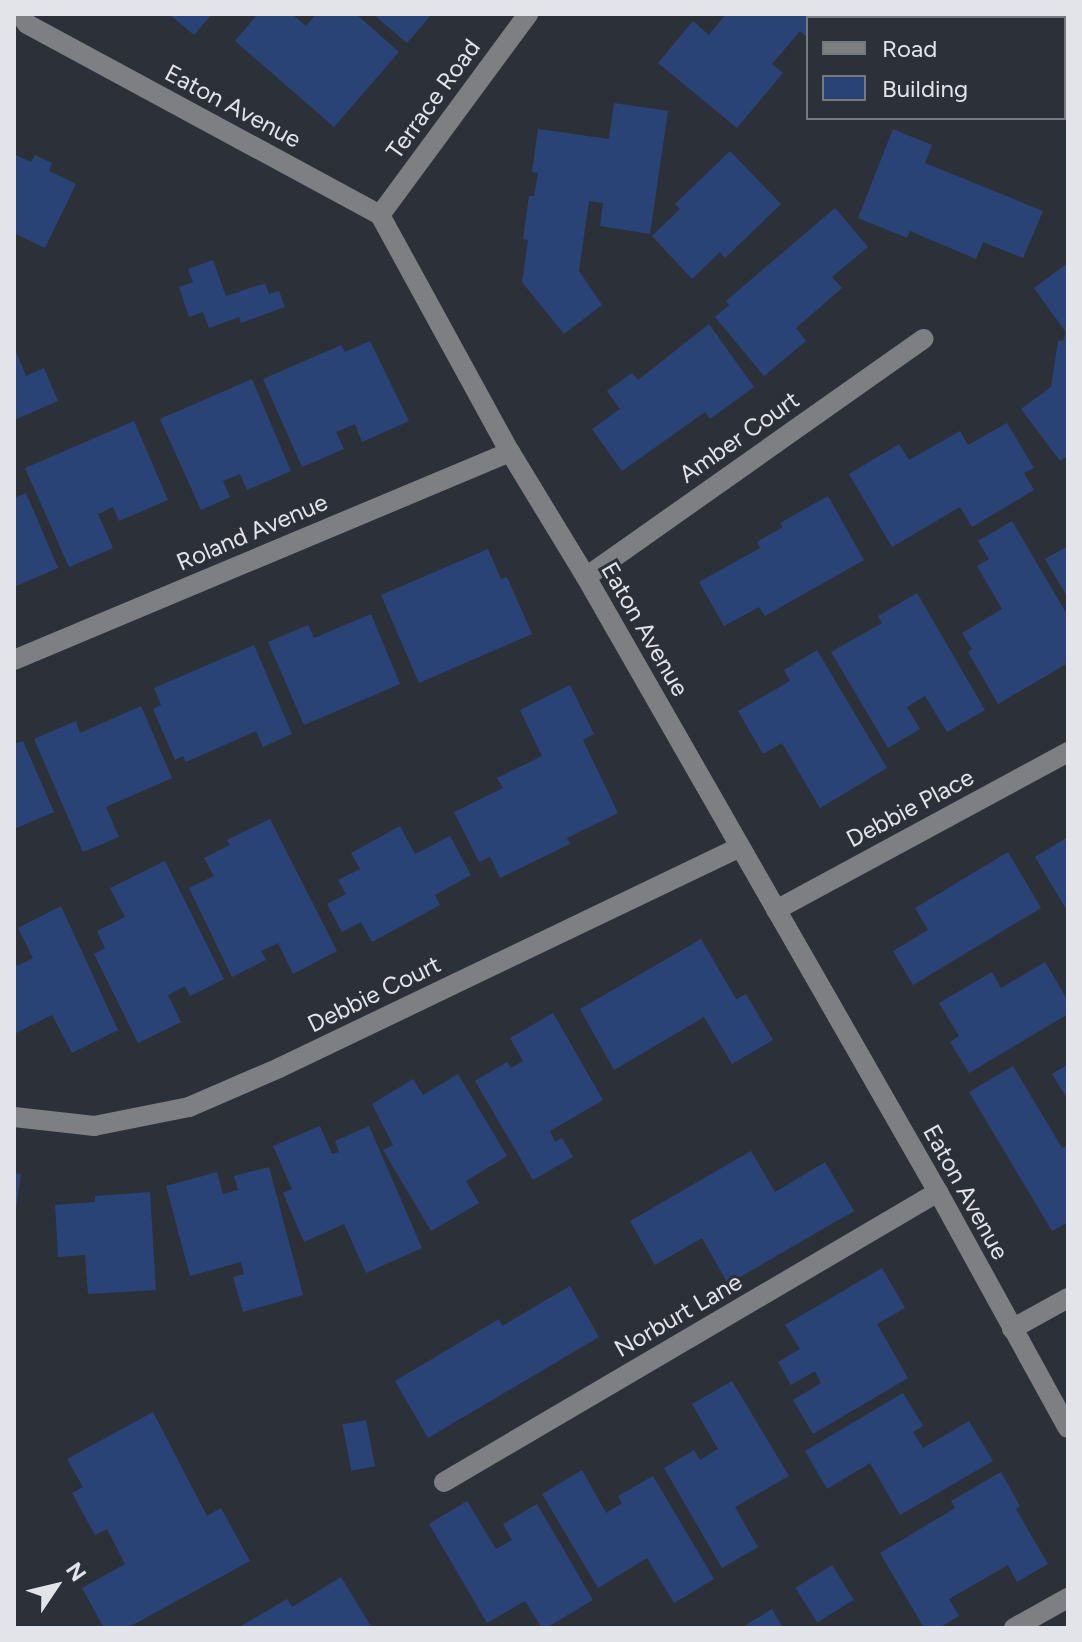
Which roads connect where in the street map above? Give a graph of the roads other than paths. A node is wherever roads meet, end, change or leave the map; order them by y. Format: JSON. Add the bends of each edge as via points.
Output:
{"nodes":[{"id":1,"x":528,"y":14,"type":"edge"},
{"id":2,"x":20,"y":19,"type":"edge"},
{"id":3,"x":380,"y":215,"type":"junction"},
{"id":4,"x":923,"y":339,"type":"dead end"},
{"id":5,"x":510,"y":452,"type":"junction"},
{"id":6,"x":586,"y":577,"type":"junction"},
{"id":7,"x":14,"y":660,"type":"edge"},
{"id":8,"x":1068,"y":752,"type":"edge"},
{"id":9,"x":740,"y":847,"type":"junction"},
{"id":10,"x":776,"y":910,"type":"junction"},
{"id":11,"x":14,"y":1117,"type":"edge"},
{"id":12,"x":938,"y":1192,"type":"junction"},
{"id":13,"x":1068,"y":1298,"type":"edge"},
{"id":14,"x":1012,"y":1329,"type":"junction"},
{"id":15,"x":1068,"y":1428,"type":"edge"},
{"id":16,"x":444,"y":1482,"type":"dead end"},
{"id":17,"x":1068,"y":1598,"type":"edge"},
{"id":18,"x":1014,"y":1628,"type":"edge"}],
"edges":[{"from":1,"to":3,"type":"street","name":"Terrace Road"},
{"from":2,"to":3,"type":"street","name":"Eaton Avenue"},
{"from":3,"to":5,"type":"street","name":"Eaton Avenue"},
{"from":4,"to":6,"type":"street","name":"Amber Court"},
{"from":5,"to":6,"type":"street","name":"Eaton Avenue"},
{"from":5,"to":7,"type":"street","name":"Roland Avenue"},
{"from":6,"to":9,"type":"street","name":"Eaton Avenue"},
{"from":8,"to":10,"type":"street","name":"Debbie Place"},
{"from":9,"to":10,"type":"street","name":"Eaton Avenue"},
{"from":9,"to":11,"type":"street","name":"Debbie Court","via":[[189,1107],[94,1126]]},
{"from":10,"to":12,"type":"street","name":"Eaton Avenue"},
{"from":12,"to":14,"type":"street","name":"Eaton Avenue"},
{"from":12,"to":16,"type":"street","name":"Norburt Lane"},
{"from":13,"to":14,"type":"street"},
{"from":14,"to":15,"type":"street","name":"Eaton Avenue"},
{"from":17,"to":18,"type":"street"}]}
